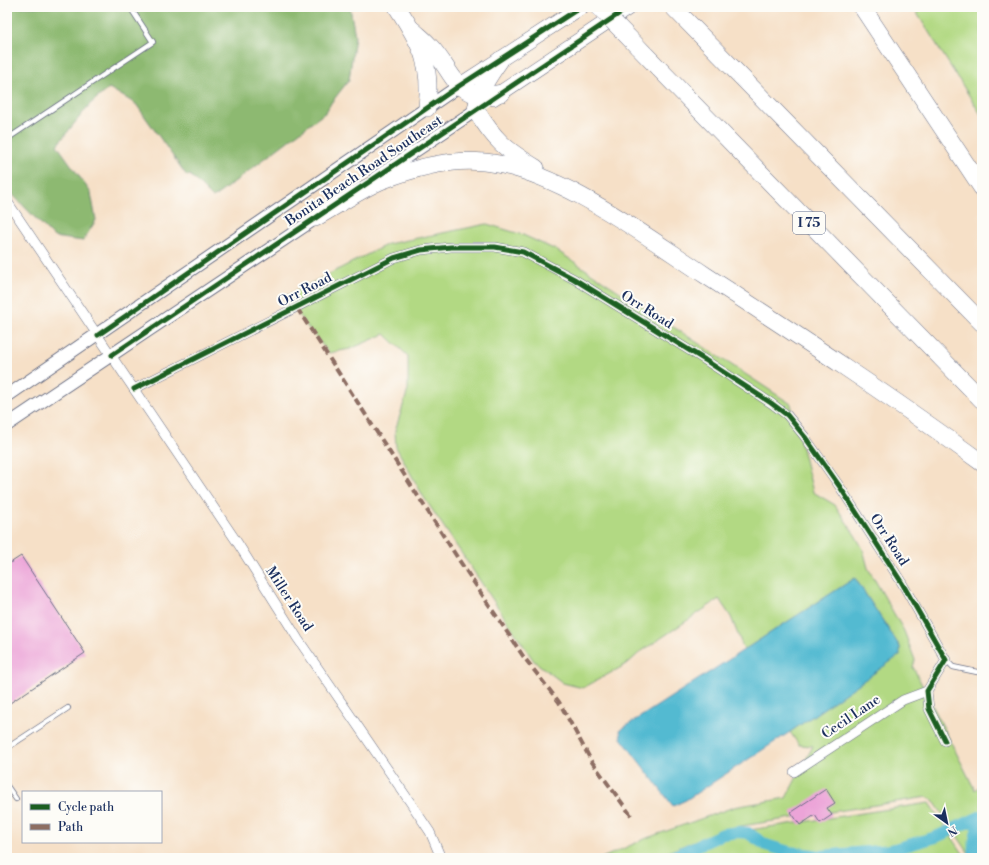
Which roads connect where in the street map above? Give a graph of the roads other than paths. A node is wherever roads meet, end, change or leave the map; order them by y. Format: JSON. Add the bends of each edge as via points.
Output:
{"nodes":[{"id":1,"x":130,"y":7,"type":"edge"},
{"id":2,"x":397,"y":7,"type":"edge"},
{"id":3,"x":581,"y":7,"type":"edge"},
{"id":4,"x":599,"y":7,"type":"edge"},
{"id":5,"x":629,"y":7,"type":"edge"},
{"id":6,"x":862,"y":7,"type":"edge"},
{"id":7,"x":677,"y":11,"type":"edge"},
{"id":8,"x":413,"y":30,"type":"junction"},
{"id":9,"x":500,"y":60,"type":"junction"},
{"id":10,"x":459,"y":86,"type":"junction"},
{"id":11,"x":502,"y":93,"type":"joint"},
{"id":12,"x":477,"y":103,"type":"junction"},
{"id":13,"x":427,"y":108,"type":"junction"},
{"id":14,"x":7,"y":139,"type":"edge"},
{"id":15,"x":982,"y":188,"type":"edge"},
{"id":16,"x":7,"y":201,"type":"edge"},
{"id":17,"x":596,"y":204,"type":"junction"},
{"id":18,"x":316,"y":218,"type":"junction"},
{"id":19,"x":982,"y":323,"type":"edge"},
{"id":20,"x":98,"y":335,"type":"junction"},
{"id":21,"x":112,"y":355,"type":"junction"},
{"id":22,"x":134,"y":389,"type":"junction"},
{"id":23,"x":7,"y":396,"type":"edge"},
{"id":24,"x":982,"y":400,"type":"edge"},
{"id":25,"x":7,"y":425,"type":"edge"},
{"id":26,"x":982,"y":463,"type":"edge"},
{"id":27,"x":946,"y":660,"type":"junction"},
{"id":28,"x":982,"y":673,"type":"edge"},
{"id":29,"x":928,"y":691,"type":"junction"},
{"id":30,"x":68,"y":708,"type":"dead end"},
{"id":31,"x":945,"y":741,"type":"dead end"},
{"id":32,"x":7,"y":748,"type":"edge"},
{"id":33,"x":794,"y":772,"type":"dead end"},
{"id":34,"x":7,"y":786,"type":"edge"},
{"id":35,"x":16,"y":799,"type":"dead end"},
{"id":36,"x":441,"y":858,"type":"edge"}],
"edges":[{"from":1,"to":14,"type":"lane","via":[[153,42]]},
{"from":2,"to":8,"type":"highway"},
{"from":3,"to":9,"type":"main road","name":"Bonita Beach Road Southeast"},
{"from":4,"to":24,"type":"highway","number":"I 75","bridge":true},
{"from":5,"to":11,"type":"main road"},
{"from":6,"to":15,"type":"highway"},
{"from":7,"to":19,"type":"highway"},
{"from":8,"to":10,"type":"highway","via":[[429,45]]},
{"from":8,"to":13,"type":"highway","via":[[428,68],[430,86]]},
{"from":9,"to":10,"type":"main road","name":"Bonita Beach Road Southeast"},
{"from":9,"to":12,"type":"highway","via":[[484,83]]},
{"from":10,"to":12,"type":"highway"},
{"from":10,"to":13,"type":"street","name":"Bonita Beach Road Southeast"},
{"from":11,"to":12,"type":"highway"},
{"from":12,"to":17,"type":"highway","via":[[491,133],[507,150]]},
{"from":12,"to":18,"type":"street","name":"Bonita Beach Road Southeast"},
{"from":13,"to":20,"type":"street","name":"Bonita Beach Road Southeast"},
{"from":16,"to":20,"type":"street","name":"Miller Road"},
{"from":17,"to":18,"type":"highway","via":[[525,171],[497,164],[468,161],[436,164],[382,180]]},
{"from":17,"to":26,"type":"highway","via":[[836,360]]},
{"from":18,"to":21,"type":"street","name":"Bonita Beach Road Southeast"},
{"from":20,"to":21,"type":"street","name":"Miller Road"},
{"from":20,"to":23,"type":"street","name":"Bonita Beach Road Southeast"},
{"from":21,"to":22,"type":"street","name":"Miller Road"},
{"from":21,"to":25,"type":"street","name":"Bonita Beach Road Southeast"},
{"from":22,"to":27,"type":"street","name":"Orr Road","via":[[408,253],[451,247],[495,247],[523,252],[574,279],[705,360],[787,415],[848,499],[902,583]]},
{"from":22,"to":36,"type":"street","name":"Miller Road","via":[[237,542],[298,639],[430,832]]},
{"from":27,"to":28,"type":"lane","via":[[953,667]]},
{"from":27,"to":29,"type":"street"},
{"from":29,"to":31,"type":"street","via":[[929,709]]},
{"from":29,"to":33,"type":"street","name":"Cecil Lane","via":[[903,700]]},
{"from":30,"to":32,"type":"lane"},
{"from":34,"to":35,"type":"lane"}]}
